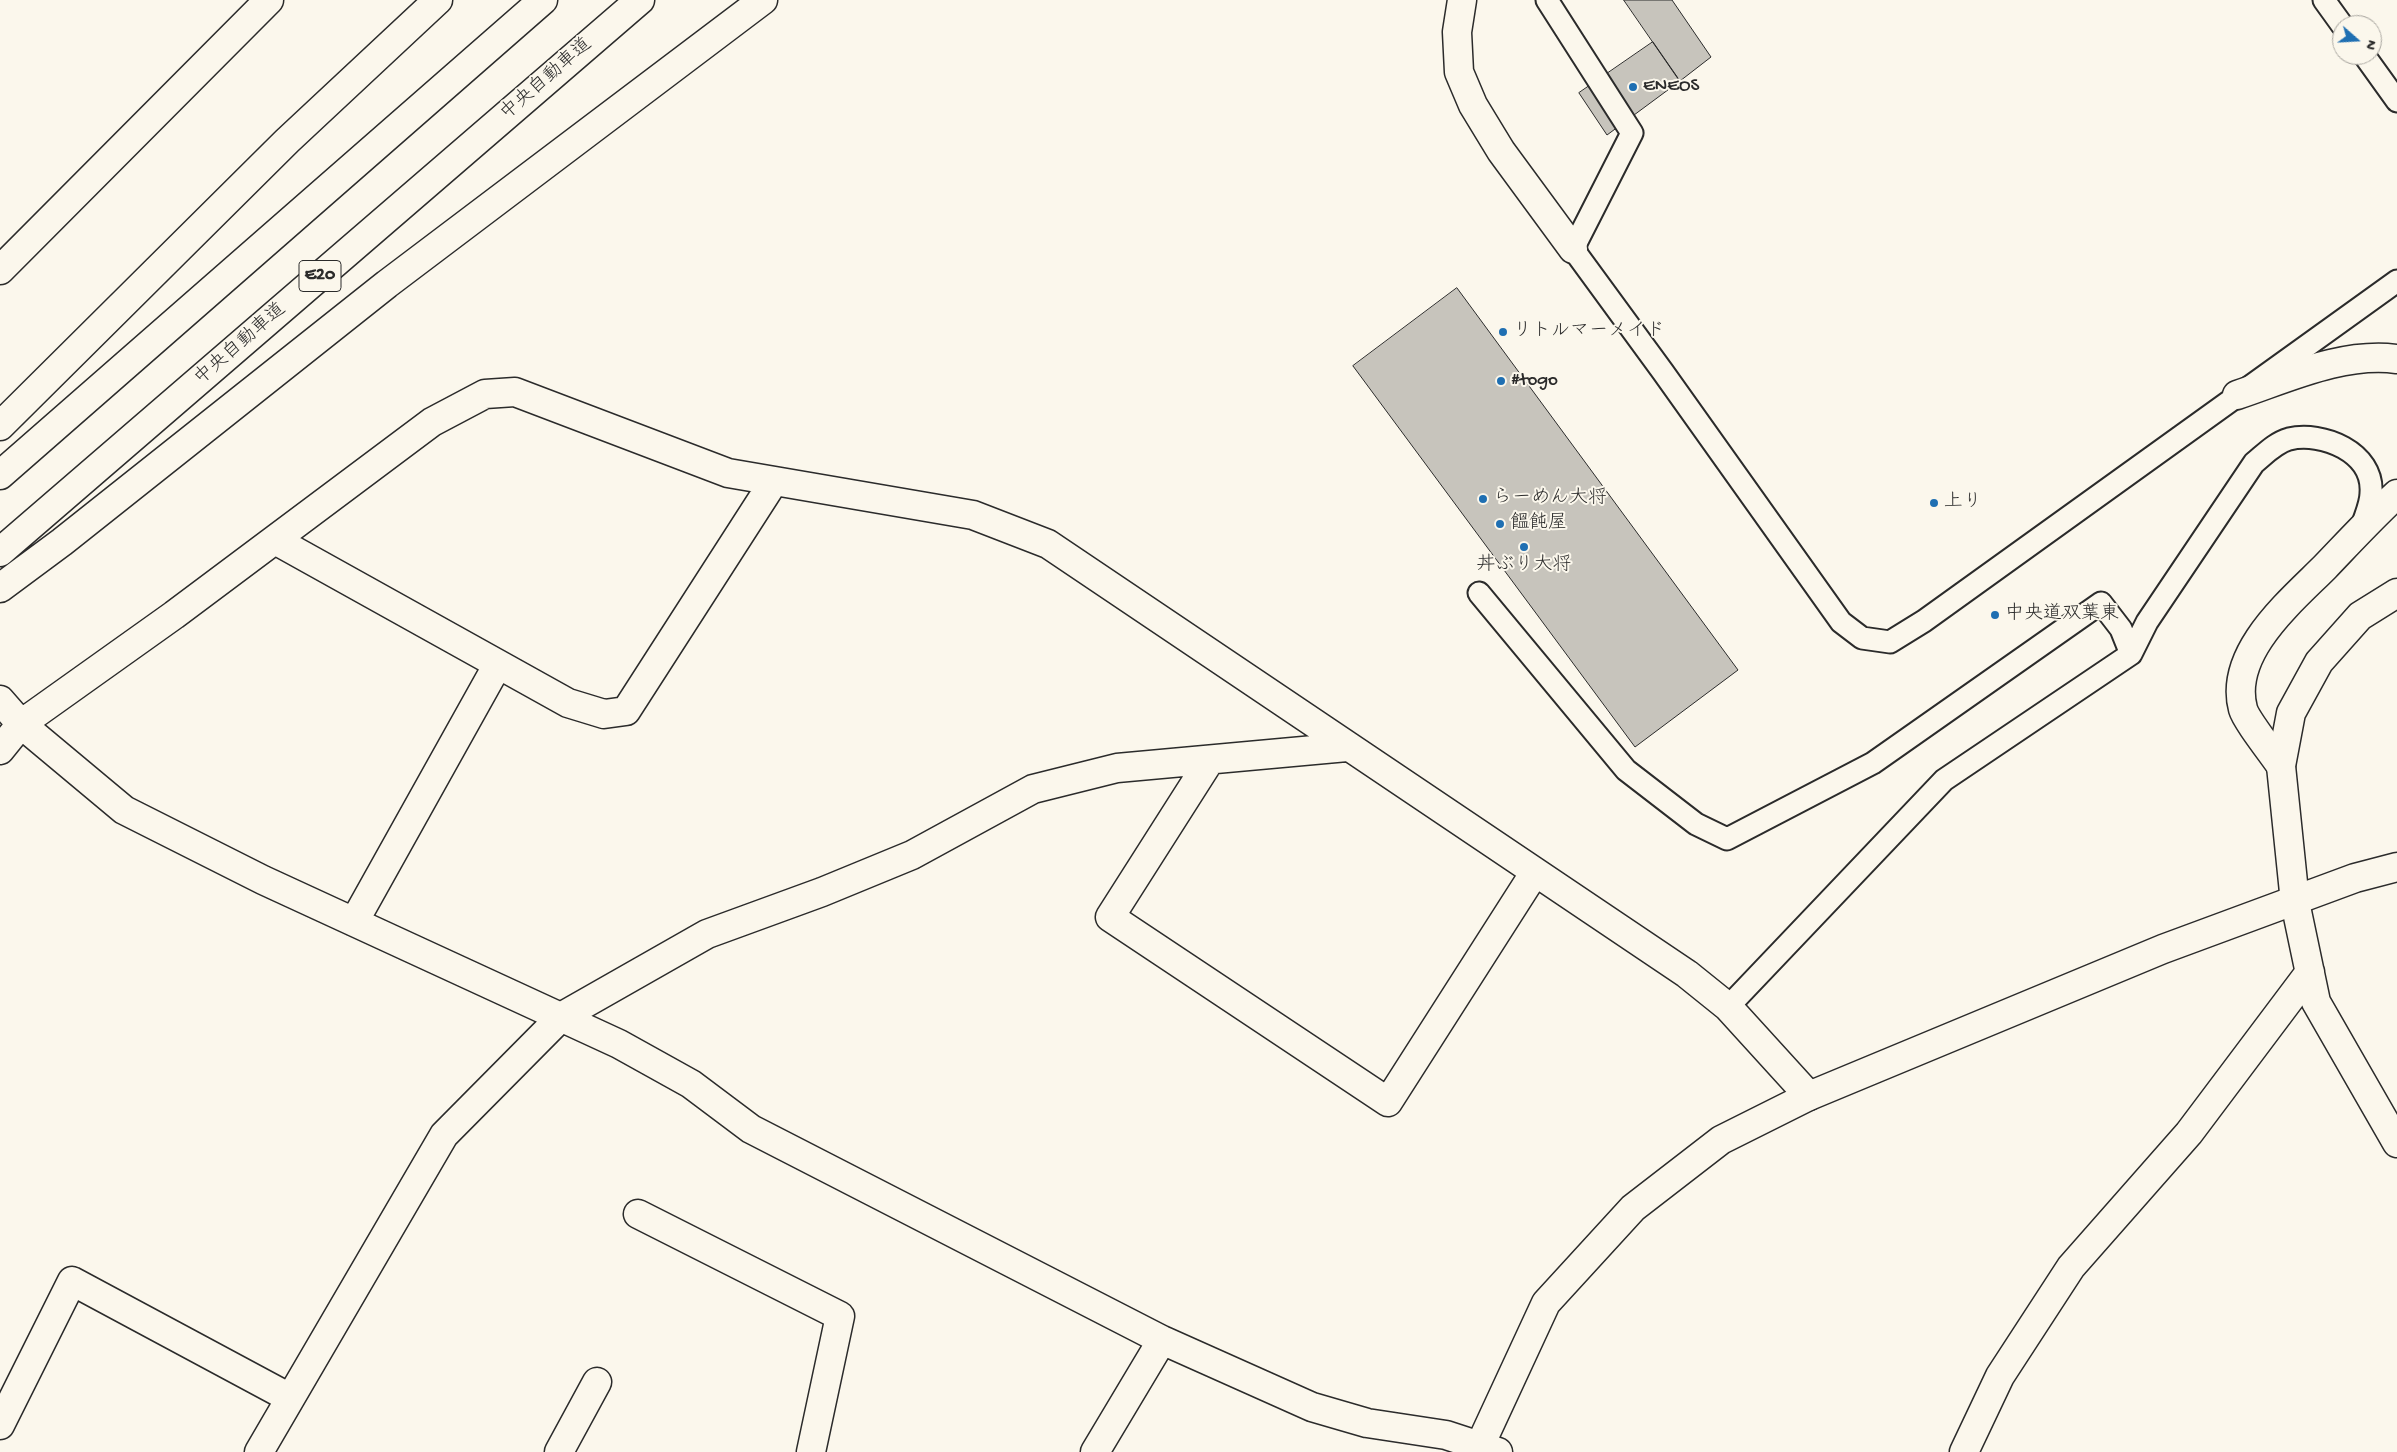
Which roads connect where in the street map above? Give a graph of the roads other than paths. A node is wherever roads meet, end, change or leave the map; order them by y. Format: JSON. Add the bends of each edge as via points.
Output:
{"nodes":[{"id":1,"x":269,"y":0,"type":"edge"},
{"id":2,"x":438,"y":0,"type":"edge"},
{"id":3,"x":543,"y":0,"type":"edge"},
{"id":4,"x":640,"y":0,"type":"edge"},
{"id":5,"x":763,"y":0,"type":"edge"},
{"id":6,"x":1462,"y":0,"type":"edge"},
{"id":7,"x":1547,"y":0,"type":"edge"},
{"id":8,"x":2324,"y":0,"type":"edge"},
{"id":9,"x":2335,"y":15,"type":"edge"},
{"id":10,"x":2371,"y":65,"type":"edge"},
{"id":11,"x":2397,"y":101,"type":"edge"},
{"id":12,"x":1573,"y":249,"type":"junction"},
{"id":13,"x":0,"y":270,"type":"edge"},
{"id":14,"x":2397,"y":281,"type":"edge"},
{"id":15,"x":2397,"y":360,"type":"edge"},
{"id":16,"x":2237,"y":395,"type":"junction"},
{"id":17,"x":0,"y":426,"type":"edge"},
{"id":18,"x":0,"y":475,"type":"edge"},
{"id":19,"x":774,"y":481,"type":"junction"},
{"id":20,"x":2397,"y":494,"type":"edge"},
{"id":21,"x":2362,"y":527,"type":"junction"},
{"id":22,"x":274,"y":540,"type":"junction"},
{"id":23,"x":0,"y":552,"type":"edge"},
{"id":24,"x":0,"y":588,"type":"edge"},
{"id":25,"x":1479,"y":593,"type":"dead end"},
{"id":26,"x":2397,"y":593,"type":"edge"},
{"id":27,"x":2131,"y":654,"type":"junction"},
{"id":28,"x":498,"y":664,"type":"junction"},
{"id":29,"x":2,"y":702,"type":"edge"},
{"id":30,"x":21,"y":724,"type":"junction"},
{"id":31,"x":1347,"y":747,"type":"junction"},
{"id":32,"x":0,"y":750,"type":"edge"},
{"id":33,"x":1210,"y":760,"type":"junction"},
{"id":34,"x":2281,"y":766,"type":"junction"},
{"id":35,"x":2397,"y":867,"type":"edge"},
{"id":36,"x":1535,"y":872,"type":"junction"},
{"id":37,"x":2295,"y":902,"type":"junction"},
{"id":38,"x":354,"y":922,"type":"junction"},
{"id":39,"x":2310,"y":972,"type":"junction"},
{"id":40,"x":1728,"y":1007,"type":"junction"},
{"id":41,"x":561,"y":1017,"type":"junction"},
{"id":42,"x":1808,"y":1096,"type":"junction"},
{"id":43,"x":2397,"y":1143,"type":"edge"},
{"id":44,"x":638,"y":1214,"type":"dead end"},
{"id":45,"x":1162,"y":1340,"type":"junction"},
{"id":46,"x":597,"y":1382,"type":"dead end"},
{"id":47,"x":290,"y":1398,"type":"junction"},
{"id":48,"x":0,"y":1425,"type":"edge"},
{"id":49,"x":1485,"y":1450,"type":"edge"},
{"id":50,"x":259,"y":1452,"type":"edge"},
{"id":51,"x":559,"y":1452,"type":"edge"},
{"id":52,"x":811,"y":1452,"type":"edge"},
{"id":53,"x":1094,"y":1452,"type":"edge"},
{"id":54,"x":1964,"y":1452,"type":"edge"}],
"edges":[{"from":1,"to":13,"type":"main road"},
{"from":2,"to":17,"type":"main road","via":[[286,141]]},
{"from":3,"to":18,"type":"main road"},
{"from":4,"to":23,"type":"main road","name":"中央自動車道","number":"E20"},
{"from":5,"to":24,"type":"main road","via":[[387,284]]},
{"from":6,"to":12,"type":"main road","via":[[1457,32],[1459,72],[1473,105],[1501,151]]},
{"from":7,"to":12,"type":"lane","via":[[1632,133]]},
{"from":8,"to":9,"type":"lane"},
{"from":10,"to":11,"type":"lane"},
{"from":12,"to":16,"type":"lane","via":[[1842,622],[1862,638],[1890,642],[1924,621]]},
{"from":14,"to":16,"type":"lane"},
{"from":15,"to":16,"type":"main road","via":[[2346,360]]},
{"from":19,"to":22,"type":"main road","via":[[728,473],[515,392],[485,394],[432,422]]},
{"from":19,"to":28,"type":"main road","via":[[626,711],[604,714],[568,703]]},
{"from":19,"to":31,"type":"main road","via":[[973,515],[1048,544]]},
{"from":20,"to":21,"type":"main road"},
{"from":21,"to":27,"type":"lane","via":[[2371,493],[2368,476],[2358,458],[2344,447],[2308,436],[2288,439],[2272,447],[2254,463],[2147,622]]},
{"from":21,"to":34,"type":"main road","via":[[2269,624],[2252,651],[2240,682],[2243,710]]},
{"from":22,"to":28,"type":"main road"},
{"from":22,"to":30,"type":"main road"},
{"from":25,"to":27,"type":"lane","via":[[1626,770],[1696,824],[1727,839],[1873,762],[2101,603],[2121,629]]},
{"from":26,"to":34,"type":"main road","via":[[2360,616],[2318,662],[2291,713]]},
{"from":27,"to":40,"type":"lane","via":[[1944,780]]},
{"from":28,"to":38,"type":"main road"},
{"from":29,"to":30,"type":"main road"},
{"from":30,"to":32,"type":"main road"},
{"from":30,"to":38,"type":"main road","via":[[124,810]]},
{"from":31,"to":33,"type":"main road"},
{"from":31,"to":36,"type":"main road"},
{"from":33,"to":36,"type":"main road","via":[[1110,917],[1388,1102]]},
{"from":33,"to":41,"type":"main road","via":[[1117,768],[1033,788],[912,855],[707,934]]},
{"from":34,"to":37,"type":"main road"},
{"from":35,"to":37,"type":"main road","via":[[2355,878]]},
{"from":36,"to":40,"type":"main road","via":[[1687,974]]},
{"from":37,"to":39,"type":"main road"},
{"from":37,"to":42,"type":"main road","via":[[2162,949]]},
{"from":38,"to":41,"type":"main road"},
{"from":39,"to":43,"type":"main road","via":[[2316,1002]]},
{"from":39,"to":54,"type":"main road","via":[[2188,1133],[2071,1267],[2000,1376]]},
{"from":40,"to":42,"type":"main road"},
{"from":41,"to":45,"type":"main road","via":[[619,1044],[691,1084],[751,1129]]},
{"from":41,"to":47,"type":"main road","via":[[444,1135]]},
{"from":42,"to":49,"type":"main road","via":[[1721,1140],[1633,1208],[1546,1303]]},
{"from":44,"to":52,"type":"main road","via":[[840,1316]]},
{"from":45,"to":49,"type":"main road","via":[[1312,1407],[1367,1423],[1446,1435]]},
{"from":45,"to":53,"type":"main road"},
{"from":46,"to":51,"type":"main road"},
{"from":47,"to":48,"type":"main road","via":[[72,1281]]},
{"from":47,"to":50,"type":"main road"}]}
